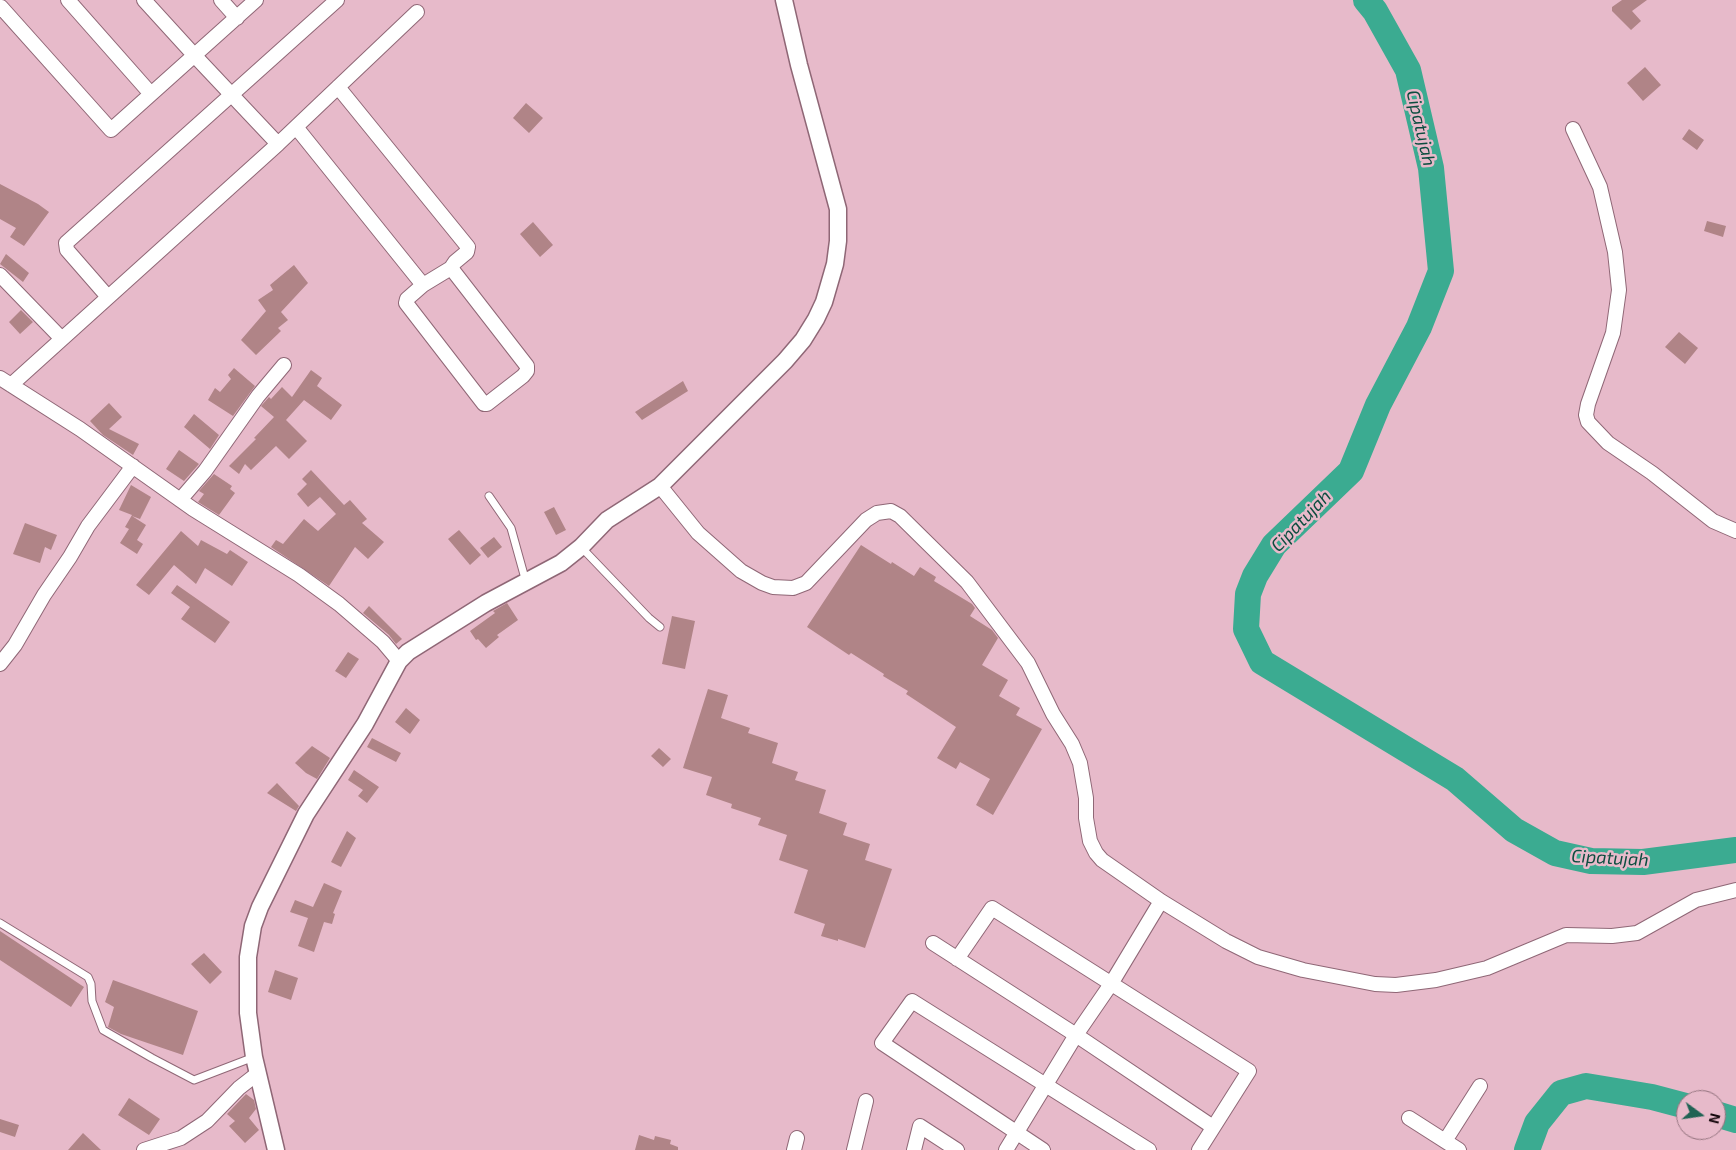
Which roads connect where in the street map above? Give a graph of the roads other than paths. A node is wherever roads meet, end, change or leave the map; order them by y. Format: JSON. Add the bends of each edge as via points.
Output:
{"nodes":[{"id":1,"x":68,"y":0,"type":"edge"},
{"id":2,"x":144,"y":0,"type":"edge"},
{"id":3,"x":221,"y":0,"type":"edge"},
{"id":4,"x":256,"y":0,"type":"edge"},
{"id":5,"x":338,"y":0,"type":"edge"},
{"id":6,"x":784,"y":0,"type":"edge"},
{"id":7,"x":0,"y":10,"type":"edge"},
{"id":8,"x":417,"y":12,"type":"dead end"},
{"id":9,"x":237,"y":18,"type":"junction"},
{"id":10,"x":195,"y":56,"type":"junction"},
{"id":11,"x":338,"y":87,"type":"junction"},
{"id":12,"x":151,"y":94,"type":"junction"},
{"id":13,"x":231,"y":95,"type":"junction"},
{"id":14,"x":296,"y":127,"type":"junction"},
{"id":15,"x":1572,"y":129,"type":"dead end"},
{"id":16,"x":278,"y":144,"type":"junction"},
{"id":17,"x":451,"y":268,"type":"junction"},
{"id":18,"x":0,"y":275,"type":"edge"},
{"id":19,"x":423,"y":285,"type":"junction"},
{"id":20,"x":108,"y":297,"type":"junction"},
{"id":21,"x":62,"y":338,"type":"junction"},
{"id":22,"x":284,"y":365,"type":"dead end"},
{"id":23,"x":6,"y":381,"type":"edge"},
{"id":24,"x":132,"y":466,"type":"junction"},
{"id":25,"x":660,"y":486,"type":"junction"},
{"id":26,"x":489,"y":496,"type":"dead end"},
{"id":27,"x":180,"y":500,"type":"junction"},
{"id":28,"x":1736,"y":531,"type":"edge"},
{"id":29,"x":581,"y":548,"type":"junction"},
{"id":30,"x":526,"y":582,"type":"junction"},
{"id":31,"x":660,"y":627,"type":"dead end"},
{"id":32,"x":399,"y":661,"type":"junction"},
{"id":33,"x":0,"y":664,"type":"edge"},
{"id":34,"x":1736,"y":890,"type":"edge"},
{"id":35,"x":1161,"y":901,"type":"junction"},
{"id":36,"x":0,"y":923,"type":"edge"},
{"id":37,"x":933,"y":943,"type":"dead end"},
{"id":38,"x":957,"y":959,"type":"junction"},
{"id":39,"x":1111,"y":984,"type":"junction"},
{"id":40,"x":1076,"y":1035,"type":"junction"},
{"id":41,"x":254,"y":1057,"type":"junction"},
{"id":42,"x":258,"y":1074,"type":"junction"},
{"id":43,"x":1046,"y":1084,"type":"junction"},
{"id":44,"x":1480,"y":1086,"type":"dead end"},
{"id":45,"x":866,"y":1101,"type":"dead end"},
{"id":46,"x":1409,"y":1118,"type":"dead end"},
{"id":47,"x":1213,"y":1127,"type":"junction"},
{"id":48,"x":1016,"y":1133,"type":"junction"},
{"id":49,"x":1445,"y":1141,"type":"junction"},
{"id":50,"x":144,"y":1150,"type":"edge"},
{"id":51,"x":276,"y":1150,"type":"edge"},
{"id":52,"x":854,"y":1150,"type":"edge"},
{"id":53,"x":914,"y":1150,"type":"edge"},
{"id":54,"x":957,"y":1150,"type":"edge"},
{"id":55,"x":1006,"y":1150,"type":"edge"},
{"id":56,"x":1042,"y":1150,"type":"edge"},
{"id":57,"x":1149,"y":1150,"type":"edge"},
{"id":58,"x":1198,"y":1150,"type":"edge"},
{"id":59,"x":1459,"y":1150,"type":"edge"}],
"edges":[{"from":1,"to":12,"type":"street"},
{"from":2,"to":10,"type":"street"},
{"from":3,"to":9,"type":"street"},
{"from":4,"to":9,"type":"street"},
{"from":5,"to":13,"type":"street"},
{"from":6,"to":25,"type":"street","via":[[838,209],[835,264],[824,302],[803,340],[786,361]]},
{"from":7,"to":12,"type":"street","via":[[1,7],[111,130]]},
{"from":8,"to":11,"type":"street"},
{"from":9,"to":10,"type":"street"},
{"from":10,"to":12,"type":"street"},
{"from":10,"to":13,"type":"street"},
{"from":11,"to":14,"type":"street"},
{"from":11,"to":17,"type":"street","via":[[468,247]]},
{"from":13,"to":16,"type":"street"},
{"from":13,"to":20,"type":"street","via":[[66,243],[68,250]]},
{"from":14,"to":16,"type":"street"},
{"from":14,"to":19,"type":"street"},
{"from":15,"to":28,"type":"street","via":[[1600,187],[1615,252],[1619,290],[1613,333],[1588,404],[1588,422],[1608,443],[1713,521]]},
{"from":16,"to":20,"type":"street"},
{"from":17,"to":19,"type":"street"},
{"from":17,"to":19,"type":"street","via":[[527,366],[523,376],[487,404],[406,303]]},
{"from":18,"to":21,"type":"street"},
{"from":20,"to":21,"type":"street"},
{"from":21,"to":23,"type":"street"},
{"from":22,"to":27,"type":"street"},
{"from":23,"to":24,"type":"street"},
{"from":24,"to":27,"type":"street"},
{"from":24,"to":33,"type":"street","via":[[88,526]]},
{"from":25,"to":29,"type":"street","via":[[607,520]]},
{"from":25,"to":35,"type":"street","via":[[698,533],[741,571],[773,587],[793,588],[806,583],[866,520],[877,513],[891,511],[900,516],[967,582],[1028,663],[1080,763],[1090,841],[1096,853]]},
{"from":26,"to":30,"type":"lane","via":[[511,528]]},
{"from":27,"to":32,"type":"street","via":[[307,581],[383,642]]},
{"from":29,"to":30,"type":"street"},
{"from":29,"to":31,"type":"lane"},
{"from":30,"to":32,"type":"street","via":[[423,642]]},
{"from":32,"to":41,"type":"street","via":[[365,724],[306,814],[253,926],[248,957],[248,1013]]},
{"from":34,"to":35,"type":"street","via":[[1696,900],[1644,930],[1612,936],[1566,935],[1487,968],[1396,985],[1346,979],[1268,960],[1226,941]]},
{"from":35,"to":39,"type":"street"},
{"from":36,"to":41,"type":"lane","via":[[88,977],[92,1001],[103,1030],[152,1058],[194,1080]]},
{"from":37,"to":38,"type":"street"},
{"from":38,"to":39,"type":"street","via":[[992,908]]},
{"from":38,"to":40,"type":"street"},
{"from":39,"to":40,"type":"street"},
{"from":39,"to":47,"type":"street","via":[[1249,1071]]},
{"from":40,"to":43,"type":"street"},
{"from":40,"to":47,"type":"street"},
{"from":41,"to":42,"type":"street"},
{"from":42,"to":50,"type":"street","via":[[239,1088],[207,1122],[181,1138]]},
{"from":42,"to":51,"type":"street"},
{"from":43,"to":48,"type":"street"},
{"from":43,"to":48,"type":"street","via":[[912,1001],[882,1043]]},
{"from":43,"to":57,"type":"street"},
{"from":44,"to":49,"type":"street"},
{"from":45,"to":52,"type":"street"},
{"from":46,"to":49,"type":"street"},
{"from":47,"to":58,"type":"street"},
{"from":48,"to":55,"type":"street"},
{"from":48,"to":56,"type":"street"},
{"from":49,"to":59,"type":"street"},
{"from":53,"to":54,"type":"street","via":[[920,1126]]}]}
